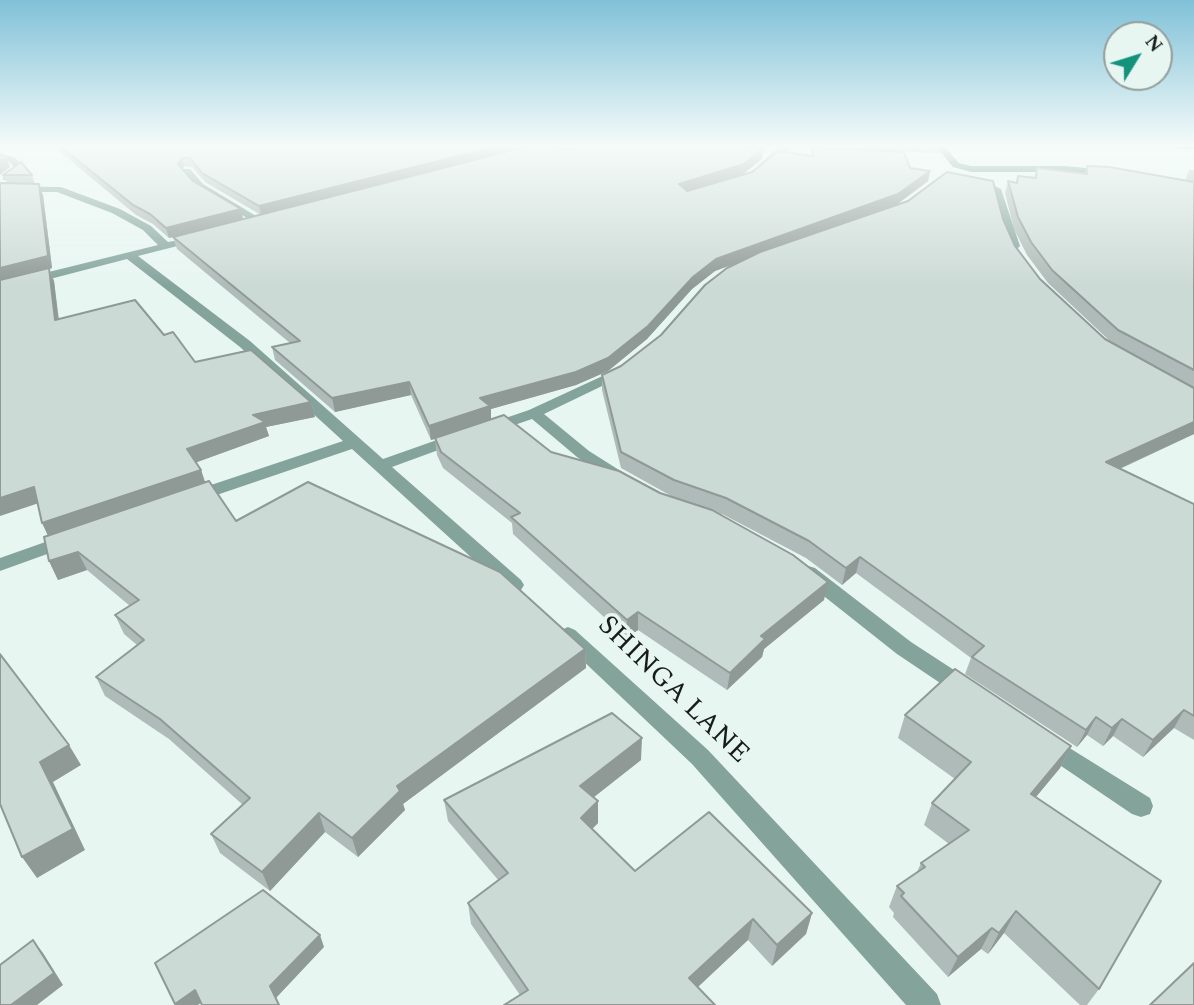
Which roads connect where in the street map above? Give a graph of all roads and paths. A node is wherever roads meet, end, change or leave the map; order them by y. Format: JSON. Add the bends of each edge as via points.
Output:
{"nodes":[{"id":1,"x":68,"y":193,"type":"edge"},
{"id":2,"x":213,"y":193,"type":"edge"},
{"id":3,"x":997,"y":193,"type":"edge"},
{"id":4,"x":248,"y":225,"type":"edge"},
{"id":5,"x":209,"y":235,"type":"edge"},
{"id":6,"x":166,"y":246,"type":"junction"},
{"id":7,"x":129,"y":255,"type":"junction"},
{"id":8,"x":1019,"y":257,"type":"edge"},
{"id":9,"x":0,"y":288,"type":"edge"},
{"id":10,"x":636,"y":360,"type":"edge"},
{"id":11,"x":534,"y":413,"type":"junction"},
{"id":12,"x":356,"y":442,"type":"junction"},
{"id":13,"x":382,"y":465,"type":"junction"},
{"id":14,"x":642,"y":491,"type":"edge"},
{"id":15,"x":172,"y":504,"type":"edge"},
{"id":16,"x":82,"y":535,"type":"edge"},
{"id":17,"x":0,"y":565,"type":"edge"},
{"id":18,"x":798,"y":565,"type":"edge"},
{"id":19,"x":533,"y":602,"type":"edge"},
{"id":20,"x":552,"y":620,"type":"edge"},
{"id":21,"x":983,"y":701,"type":"edge"},
{"id":22,"x":1028,"y":731,"type":"edge"},
{"id":23,"x":1141,"y":806,"type":"dead end"},
{"id":24,"x":926,"y":1005,"type":"edge"}],
"edges":[{"from":1,"to":6,"type":"street","via":[[116,211],[147,228]]},
{"from":2,"to":4,"type":"street","via":[[266,221]]},
{"from":3,"to":8,"type":"street"},
{"from":5,"to":6,"type":"street"},
{"from":6,"to":7,"type":"street"},
{"from":7,"to":9,"type":"street"},
{"from":7,"to":12,"type":"street","via":[[245,344]]},
{"from":10,"to":11,"type":"street","via":[[614,376]]},
{"from":11,"to":13,"type":"street"},
{"from":11,"to":14,"type":"street","via":[[583,454]]},
{"from":12,"to":13,"type":"street"},
{"from":12,"to":15,"type":"street"},
{"from":13,"to":19,"type":"street"},
{"from":16,"to":17,"type":"street"},
{"from":18,"to":21,"type":"street","via":[[904,648]]},
{"from":20,"to":24,"type":"street","name":"SHINGA LANE","via":[[699,757]]},
{"from":22,"to":23,"type":"street"}]}
